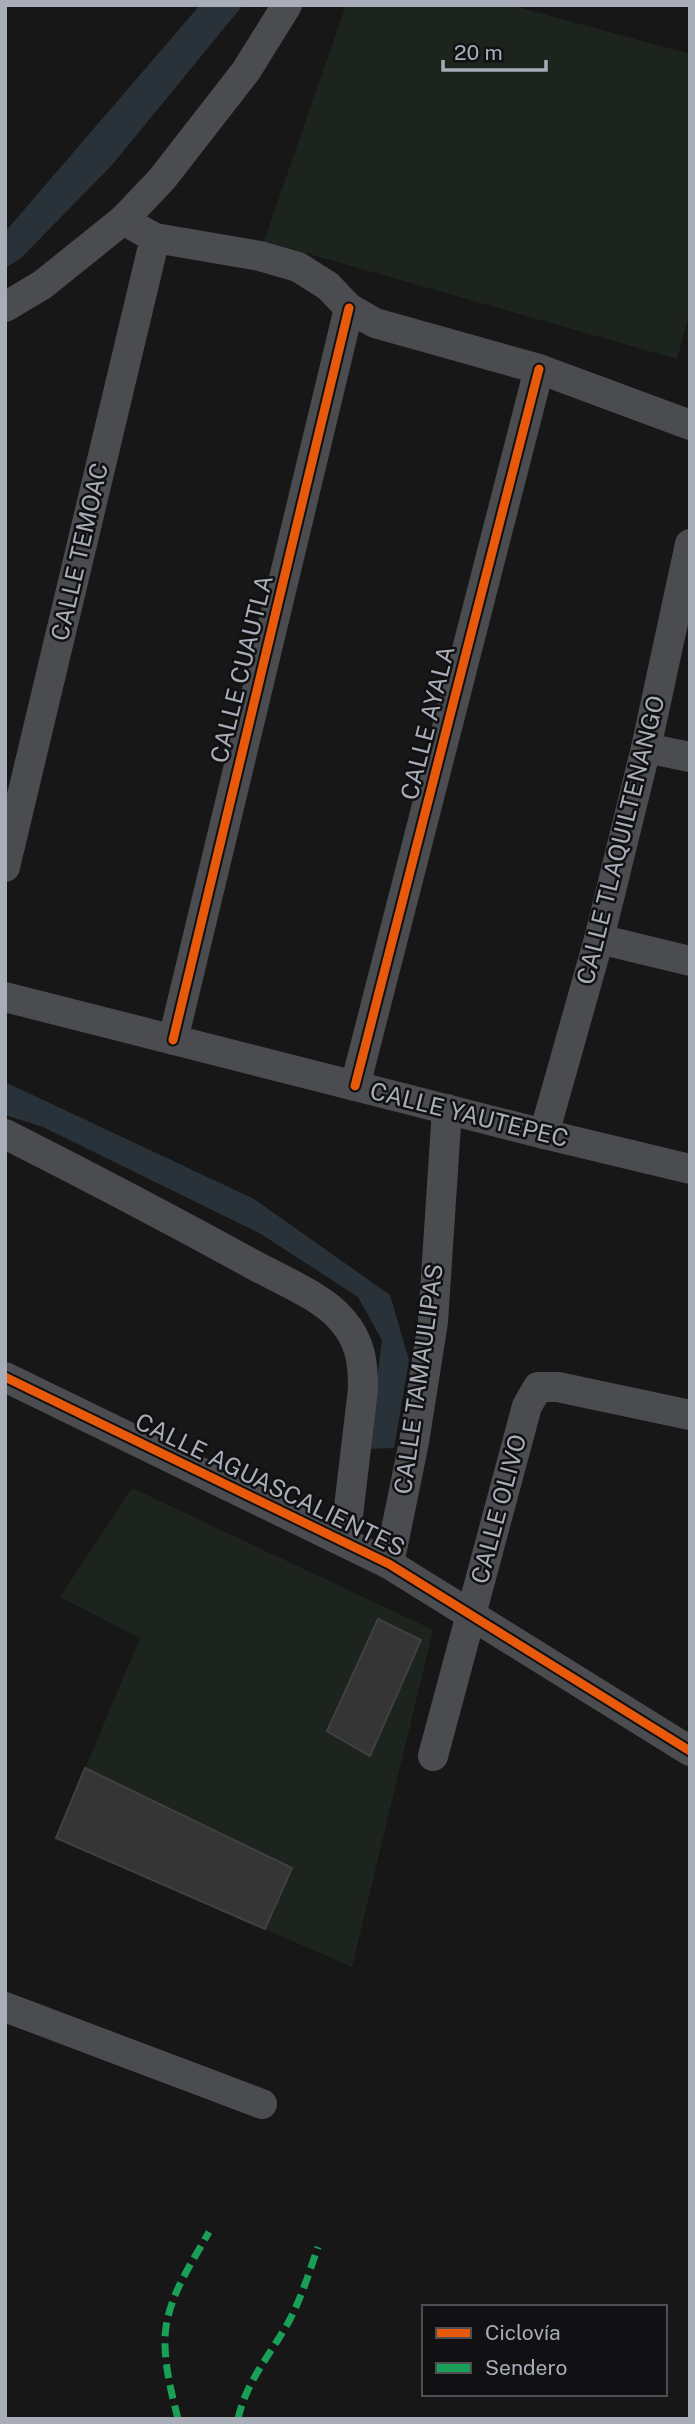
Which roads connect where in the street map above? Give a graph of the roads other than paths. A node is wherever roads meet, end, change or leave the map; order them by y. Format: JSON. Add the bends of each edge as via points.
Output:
{"nodes":[{"id":1,"x":287,"y":5,"type":"edge"},
{"id":2,"x":123,"y":220,"type":"junction"},
{"id":3,"x":155,"y":238,"type":"junction"},
{"id":4,"x":5,"y":307,"type":"edge"},
{"id":5,"x":349,"y":308,"type":"junction"},
{"id":6,"x":539,"y":369,"type":"junction"},
{"id":7,"x":690,"y":425,"type":"edge"},
{"id":8,"x":690,"y":544,"type":"edge"},
{"id":9,"x":646,"y":748,"type":"junction"},
{"id":10,"x":690,"y":757,"type":"edge"},
{"id":11,"x":5,"y":867,"type":"edge"},
{"id":12,"x":599,"y":939,"type":"junction"},
{"id":13,"x":690,"y":961,"type":"edge"},
{"id":14,"x":5,"y":997,"type":"edge"},
{"id":15,"x":173,"y":1040,"type":"junction"},
{"id":16,"x":355,"y":1086,"type":"junction"},
{"id":17,"x":447,"y":1110,"type":"junction"},
{"id":18,"x":5,"y":1134,"type":"edge"},
{"id":19,"x":544,"y":1134,"type":"junction"},
{"id":20,"x":690,"y":1169,"type":"edge"},
{"id":21,"x":5,"y":1377,"type":"edge"},
{"id":22,"x":690,"y":1415,"type":"edge"},
{"id":23,"x":345,"y":1541,"type":"junction"},
{"id":24,"x":389,"y":1564,"type":"junction"},
{"id":25,"x":471,"y":1613,"type":"junction"},
{"id":26,"x":690,"y":1751,"type":"edge"},
{"id":27,"x":433,"y":1756,"type":"dead end"},
{"id":28,"x":5,"y":2007,"type":"edge"},
{"id":29,"x":262,"y":2104,"type":"dead end"}],
"edges":[{"from":1,"to":2,"type":"street","via":[[201,131]]},
{"from":2,"to":3,"type":"street"},
{"from":2,"to":4,"type":"street","via":[[42,285]]},
{"from":3,"to":5,"type":"street","via":[[298,267],[328,286]]},
{"from":3,"to":11,"type":"street","name":"CALLE TEMOAC"},
{"from":5,"to":6,"type":"street","via":[[375,323]]},
{"from":5,"to":15,"type":"street","name":"CALLE CUAUTLA"},
{"from":6,"to":7,"type":"street"},
{"from":6,"to":16,"type":"street","name":"CALLE AYALA"},
{"from":8,"to":9,"type":"street","name":"CALLE TLAQUILTENANGO"},
{"from":9,"to":10,"type":"street"},
{"from":9,"to":12,"type":"street","name":"CALLE TLAQUILTENANGO"},
{"from":12,"to":13,"type":"street"},
{"from":12,"to":19,"type":"street","name":"CALLE TLAQUILTENANGO"},
{"from":14,"to":15,"type":"street","name":"CALLE YAUTEPEC"},
{"from":15,"to":16,"type":"street","name":"CALLE YAUTEPEC"},
{"from":16,"to":17,"type":"street","name":"CALLE YAUTEPEC"},
{"from":17,"to":19,"type":"street","name":"CALLE YAUTEPEC"},
{"from":17,"to":24,"type":"street","name":"CALLE TAMAULIPAS","via":[[433,1322]]},
{"from":18,"to":23,"type":"street","via":[[167,1217],[340,1317],[361,1351],[363,1366]]},
{"from":19,"to":20,"type":"street","name":"CALLE YAUTEPEC"},
{"from":21,"to":23,"type":"street","name":"CALLE AGUASCALIENTES"},
{"from":22,"to":25,"type":"street","name":"CALLE OLIVO","via":[[558,1387],[538,1387],[527,1406]]},
{"from":23,"to":24,"type":"street","name":"CALLE AGUASCALIENTES"},
{"from":24,"to":25,"type":"street","name":"CALLE AGUASCALIENTES"},
{"from":25,"to":26,"type":"street","name":"CALLE AGUASCALIENTES"},
{"from":25,"to":27,"type":"street","name":"CALLE OLIVO"},
{"from":28,"to":29,"type":"street"}]}
